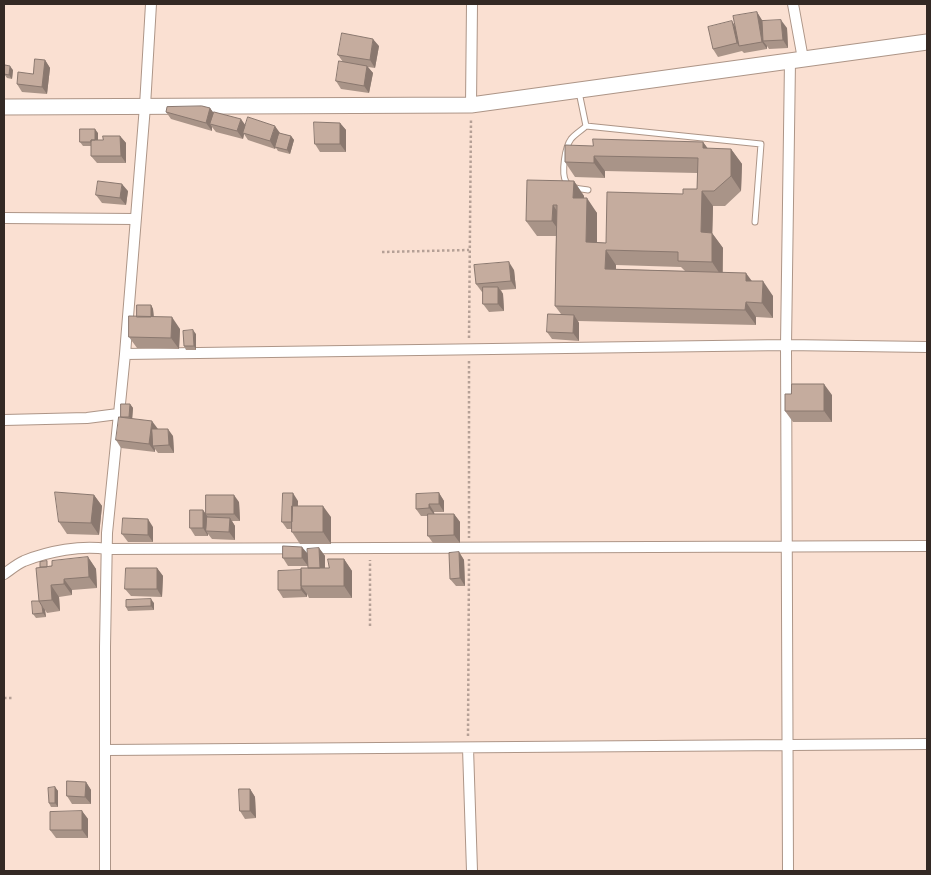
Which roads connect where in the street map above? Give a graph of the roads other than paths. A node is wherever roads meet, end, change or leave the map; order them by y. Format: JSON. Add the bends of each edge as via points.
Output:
{"nodes":[{"id":1,"x":151,"y":4,"type":"edge"},
{"id":2,"x":472,"y":4,"type":"edge"},
{"id":3,"x":794,"y":4,"type":"edge"},
{"id":4,"x":927,"y":42,"type":"edge"},
{"id":5,"x":796,"y":60,"type":"junction"},
{"id":6,"x":579,"y":89,"type":"junction"},
{"id":7,"x":471,"y":105,"type":"junction"},
{"id":8,"x":145,"y":106,"type":"junction"},
{"id":9,"x":4,"y":107,"type":"edge"},
{"id":10,"x":586,"y":126,"type":"junction"},
{"id":11,"x":588,"y":190,"type":"dead end"},
{"id":12,"x":4,"y":218,"type":"edge"},
{"id":13,"x":135,"y":218,"type":"junction"},
{"id":14,"x":755,"y":222,"type":"dead end"},
{"id":15,"x":786,"y":345,"type":"junction"},
{"id":16,"x":927,"y":347,"type":"edge"},
{"id":17,"x":125,"y":354,"type":"junction"},
{"id":18,"x":118,"y":414,"type":"junction"},
{"id":19,"x":4,"y":420,"type":"edge"},
{"id":20,"x":927,"y":546,"type":"edge"},
{"id":21,"x":787,"y":547,"type":"junction"},
{"id":22,"x":107,"y":549,"type":"junction"},
{"id":23,"x":4,"y":574,"type":"edge"},
{"id":24,"x":927,"y":744,"type":"edge"},
{"id":25,"x":788,"y":745,"type":"junction"},
{"id":26,"x":468,"y":748,"type":"junction"},
{"id":27,"x":106,"y":750,"type":"junction"},
{"id":28,"x":105,"y":871,"type":"edge"},
{"id":29,"x":472,"y":871,"type":"edge"},
{"id":30,"x":788,"y":871,"type":"edge"}],
"edges":[{"from":1,"to":8,"type":"street"},
{"from":2,"to":7,"type":"street"},
{"from":3,"to":5,"type":"street"},
{"from":4,"to":5,"type":"street"},
{"from":5,"to":6,"type":"street"},
{"from":5,"to":15,"type":"street"},
{"from":6,"to":7,"type":"street"},
{"from":6,"to":10,"type":"lane"},
{"from":7,"to":8,"type":"street"},
{"from":8,"to":9,"type":"street"},
{"from":8,"to":13,"type":"street"},
{"from":10,"to":11,"type":"lane","via":[[571,139],[564,170],[566,182],[574,188]]},
{"from":10,"to":14,"type":"lane","via":[[761,144]]},
{"from":12,"to":13,"type":"street"},
{"from":13,"to":17,"type":"street"},
{"from":15,"to":16,"type":"street"},
{"from":15,"to":17,"type":"street"},
{"from":15,"to":21,"type":"street"},
{"from":17,"to":18,"type":"street"},
{"from":18,"to":19,"type":"street"},
{"from":18,"to":22,"type":"street"},
{"from":20,"to":21,"type":"street"},
{"from":21,"to":22,"type":"street"},
{"from":21,"to":25,"type":"street"},
{"from":22,"to":23,"type":"street","via":[[74,548],[24,561]]},
{"from":22,"to":27,"type":"street"},
{"from":24,"to":25,"type":"street"},
{"from":25,"to":26,"type":"street"},
{"from":25,"to":30,"type":"street"},
{"from":26,"to":27,"type":"street"},
{"from":26,"to":29,"type":"street"},
{"from":27,"to":28,"type":"street"}]}
